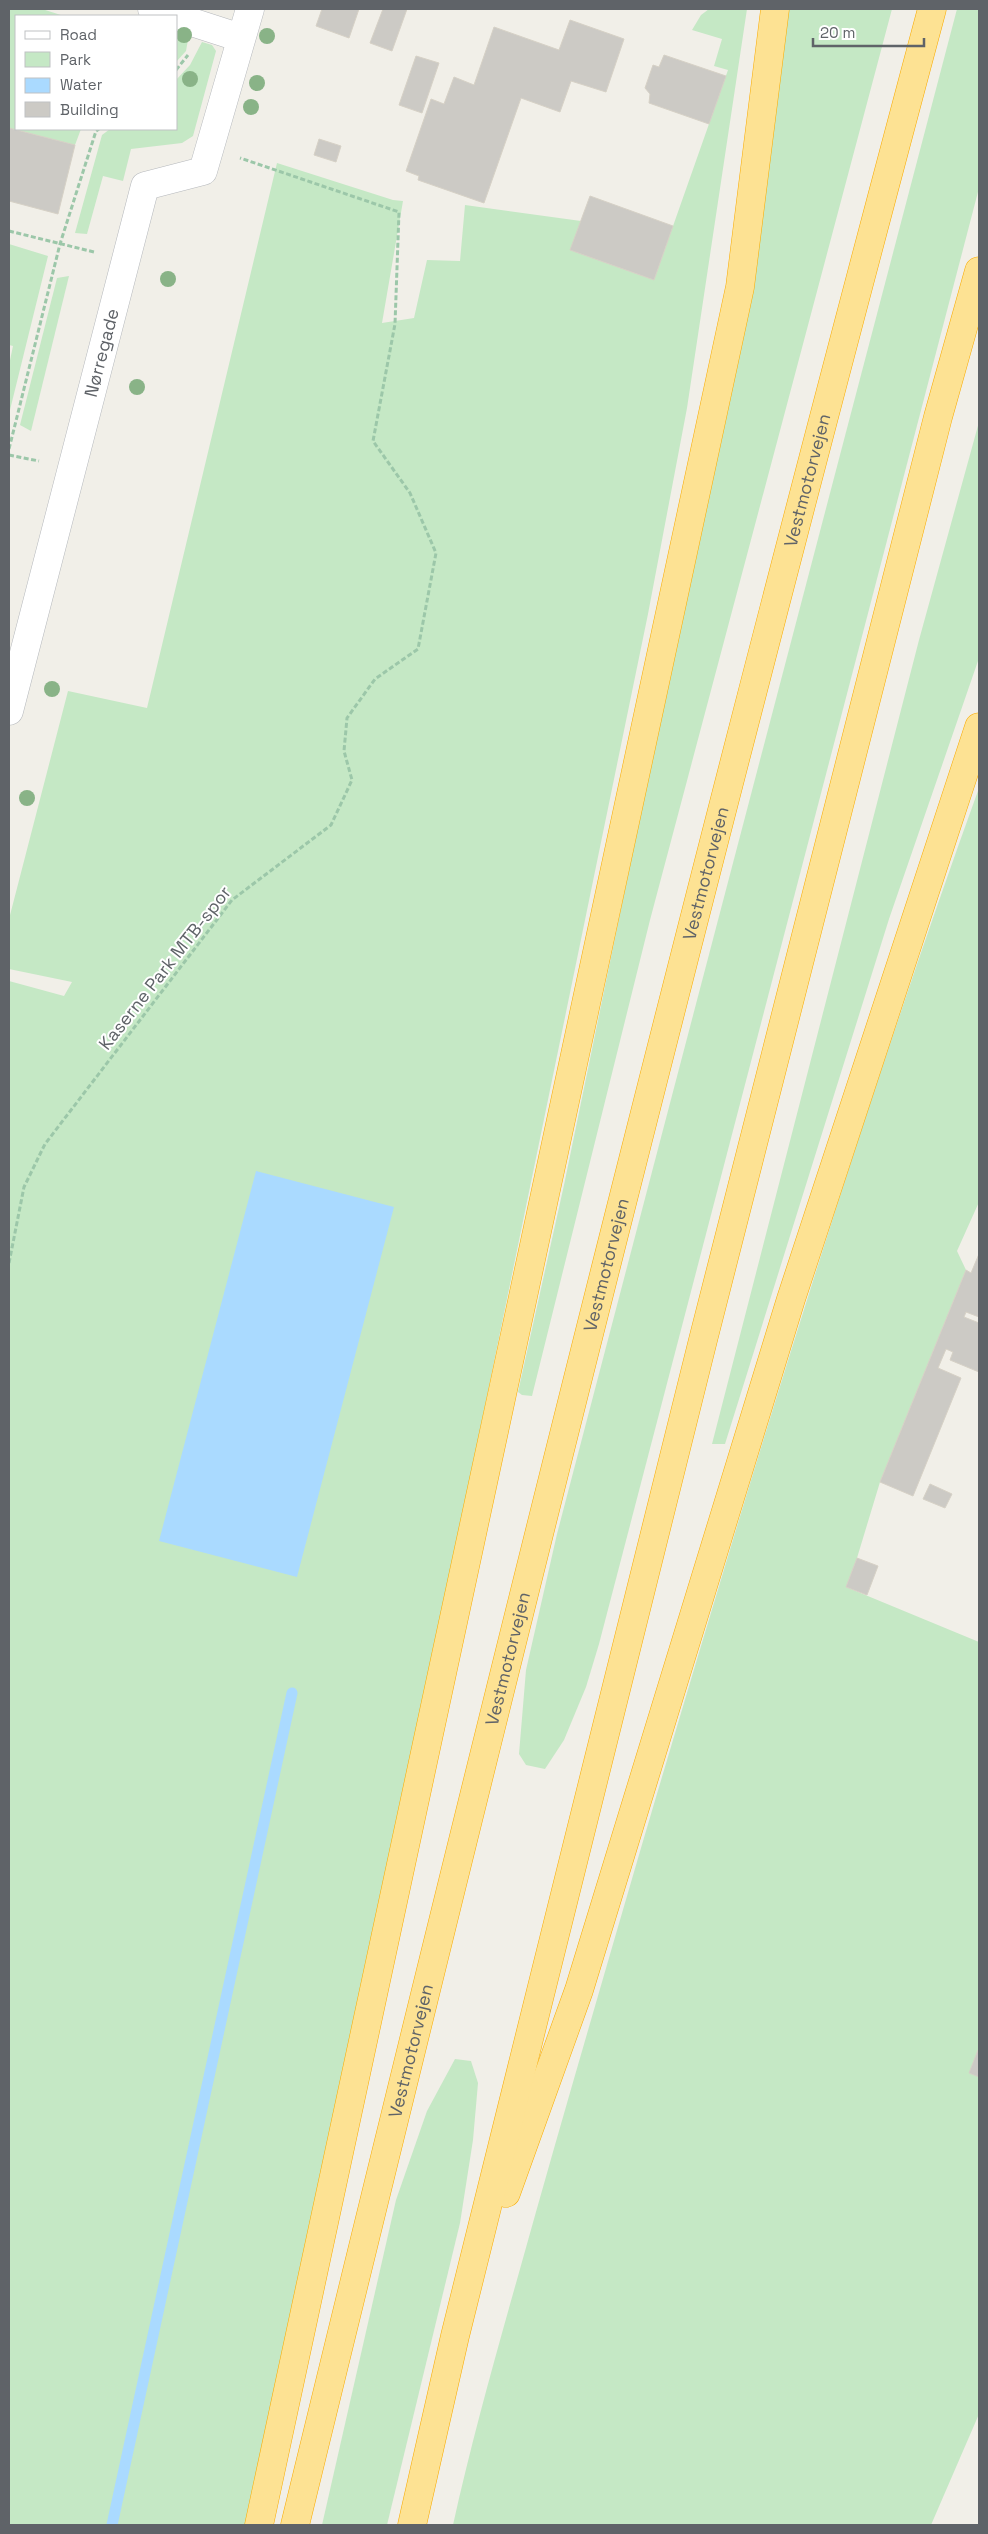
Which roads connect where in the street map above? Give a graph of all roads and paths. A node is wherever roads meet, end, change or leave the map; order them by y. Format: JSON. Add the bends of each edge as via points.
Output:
{"nodes":[{"id":1,"x":152,"y":9,"type":"edge"},
{"id":2,"x":250,"y":9,"type":"edge"},
{"id":3,"x":775,"y":9,"type":"edge"},
{"id":4,"x":932,"y":9,"type":"edge"},
{"id":5,"x":169,"y":15,"type":"edge"},
{"id":6,"x":178,"y":18,"type":"edge"},
{"id":7,"x":241,"y":38,"type":"junction"},
{"id":8,"x":98,"y":130,"type":"edge"},
{"id":9,"x":211,"y":149,"type":"junction"},
{"id":10,"x":9,"y":231,"type":"edge"},
{"id":11,"x":60,"y":244,"type":"junction"},
{"id":12,"x":126,"y":260,"type":"junction"},
{"id":13,"x":979,"y":271,"type":"edge"},
{"id":14,"x":9,"y":450,"type":"edge"},
{"id":15,"x":9,"y":711,"type":"edge"},
{"id":16,"x":979,"y":727,"type":"edge"},
{"id":17,"x":9,"y":1263,"type":"edge"},
{"id":18,"x":454,"y":2336,"type":"junction"},
{"id":19,"x":259,"y":2525,"type":"edge"},
{"id":20,"x":295,"y":2525,"type":"edge"},
{"id":21,"x":412,"y":2525,"type":"edge"}],
"edges":[{"from":1,"to":5,"type":"street"},
{"from":2,"to":7,"type":"street","name":"Nørregade"},
{"from":3,"to":19,"type":"highway","via":[[740,287]]},
{"from":4,"to":20,"type":"highway","name":"Vestmotorvejen","via":[[838,360],[494,1706]]},
{"from":6,"to":7,"type":"street"},
{"from":7,"to":9,"type":"street","name":"Nørregade"},
{"from":8,"to":11,"type":"path"},
{"from":9,"to":12,"type":"street","name":"Nørregade","via":[[203,171],[145,186]]},
{"from":9,"to":17,"type":"path","name":"Kaserne Park MTB-spor","via":[[399,212],[395,324],[373,441],[410,493],[436,553],[418,649],[375,679],[347,718],[344,751],[352,780],[331,825],[232,900],[45,1144],[24,1187]]},
{"from":10,"to":11,"type":"path"},
{"from":11,"to":12,"type":"path"},
{"from":11,"to":14,"type":"path"},
{"from":12,"to":15,"type":"street","name":"Nørregade"},
{"from":13,"to":18,"type":"highway","via":[[938,416],[705,1331]]},
{"from":16,"to":18,"type":"highway","via":[[791,1299],[579,1990]]},
{"from":18,"to":21,"type":"highway"}]}
